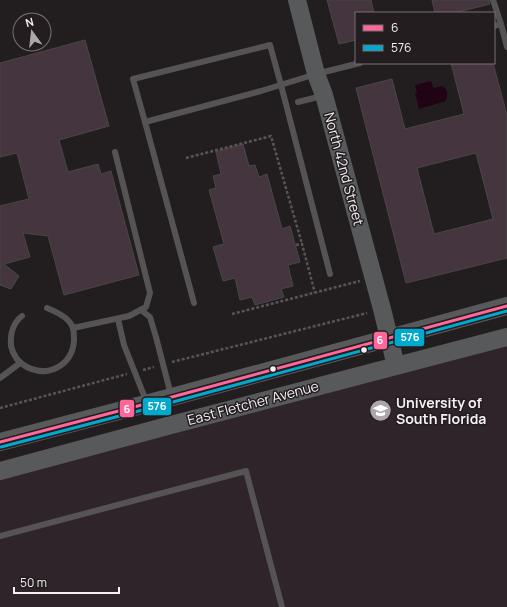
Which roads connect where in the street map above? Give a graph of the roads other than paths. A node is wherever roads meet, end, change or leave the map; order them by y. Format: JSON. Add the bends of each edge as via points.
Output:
{"nodes":[{"id":1,"x":296,"y":0,"type":"edge"},
{"id":2,"x":493,"y":0,"type":"edge"},
{"id":3,"x":495,"y":12,"type":"edge"},
{"id":4,"x":495,"y":12,"type":"edge"},
{"id":5,"x":497,"y":25,"type":"edge"},
{"id":6,"x":507,"y":48,"type":"edge"},
{"id":7,"x":356,"y":64,"type":"edge"},
{"id":8,"x":316,"y":74,"type":"junction"},
{"id":9,"x":281,"y":85,"type":"junction"},
{"id":10,"x":324,"y":95,"type":"junction"},
{"id":11,"x":298,"y":102,"type":"dead end"},
{"id":12,"x":145,"y":122,"type":"junction"},
{"id":13,"x":116,"y":152,"type":"dead end"},
{"id":14,"x":330,"y":274,"type":"dead end"},
{"id":15,"x":194,"y":303,"type":"dead end"},
{"id":16,"x":507,"y":306,"type":"edge"},
{"id":17,"x":47,"y":308,"type":"dead end"},
{"id":18,"x":141,"y":310,"type":"junction"},
{"id":19,"x":22,"y":316,"type":"dead end"},
{"id":20,"x":118,"y":319,"type":"junction"},
{"id":21,"x":73,"y":328,"type":"junction"},
{"id":22,"x":507,"y":337,"type":"edge"},
{"id":23,"x":390,"y":338,"type":"junction"},
{"id":24,"x":20,"y":363,"type":"junction"},
{"id":25,"x":396,"y":366,"type":"junction"},
{"id":26,"x":0,"y":378,"type":"edge"},
{"id":27,"x":172,"y":397,"type":"junction"},
{"id":28,"x":147,"y":403,"type":"junction"},
{"id":29,"x":0,"y":442,"type":"edge"},
{"id":30,"x":0,"y":471,"type":"edge"},
{"id":31,"x":0,"y":536,"type":"edge"},
{"id":32,"x":282,"y":607,"type":"edge"}],
"edges":[{"from":1,"to":8,"type":"main road","name":"North 42nd Street"},
{"from":2,"to":4,"type":"lane"},
{"from":3,"to":5,"type":"lane"},
{"from":5,"to":6,"type":"lane"},
{"from":7,"to":8,"type":"lane"},
{"from":8,"to":9,"type":"lane"},
{"from":8,"to":10,"type":"main road","name":"North 42nd Street"},
{"from":9,"to":12,"type":"lane"},
{"from":9,"to":12,"type":"lane","via":[[270,45],[133,79]]},
{"from":9,"to":14,"type":"lane"},
{"from":10,"to":11,"type":"lane"},
{"from":10,"to":23,"type":"main road","name":"North 42nd Street"},
{"from":12,"to":15,"type":"lane"},
{"from":13,"to":18,"type":"lane","via":[[150,293],[146,307]]},
{"from":16,"to":23,"type":"main road","name":"East Fletcher Avenue"},
{"from":17,"to":21,"type":"lane","via":[[66,318]]},
{"from":18,"to":20,"type":"lane"},
{"from":18,"to":27,"type":"lane","via":[[150,317]]},
{"from":19,"to":24,"type":"lane","via":[[12,328],[10,339],[12,350]]},
{"from":20,"to":21,"type":"lane"},
{"from":20,"to":28,"type":"lane","via":[[124,345]]},
{"from":21,"to":24,"type":"lane","via":[[73,348],[69,357],[53,370],[33,370]]},
{"from":22,"to":25,"type":"main road","name":"East Fletcher Avenue"},
{"from":23,"to":25,"type":"main road","name":"North 42nd Street"},
{"from":23,"to":27,"type":"main road","name":"East Fletcher Avenue"},
{"from":24,"to":26,"type":"lane"},
{"from":25,"to":30,"type":"main road","name":"East Fletcher Avenue"},
{"from":27,"to":28,"type":"main road","name":"East Fletcher Avenue"},
{"from":28,"to":29,"type":"main road","name":"East Fletcher Avenue"},
{"from":31,"to":32,"type":"lane","via":[[246,471]]}]}
